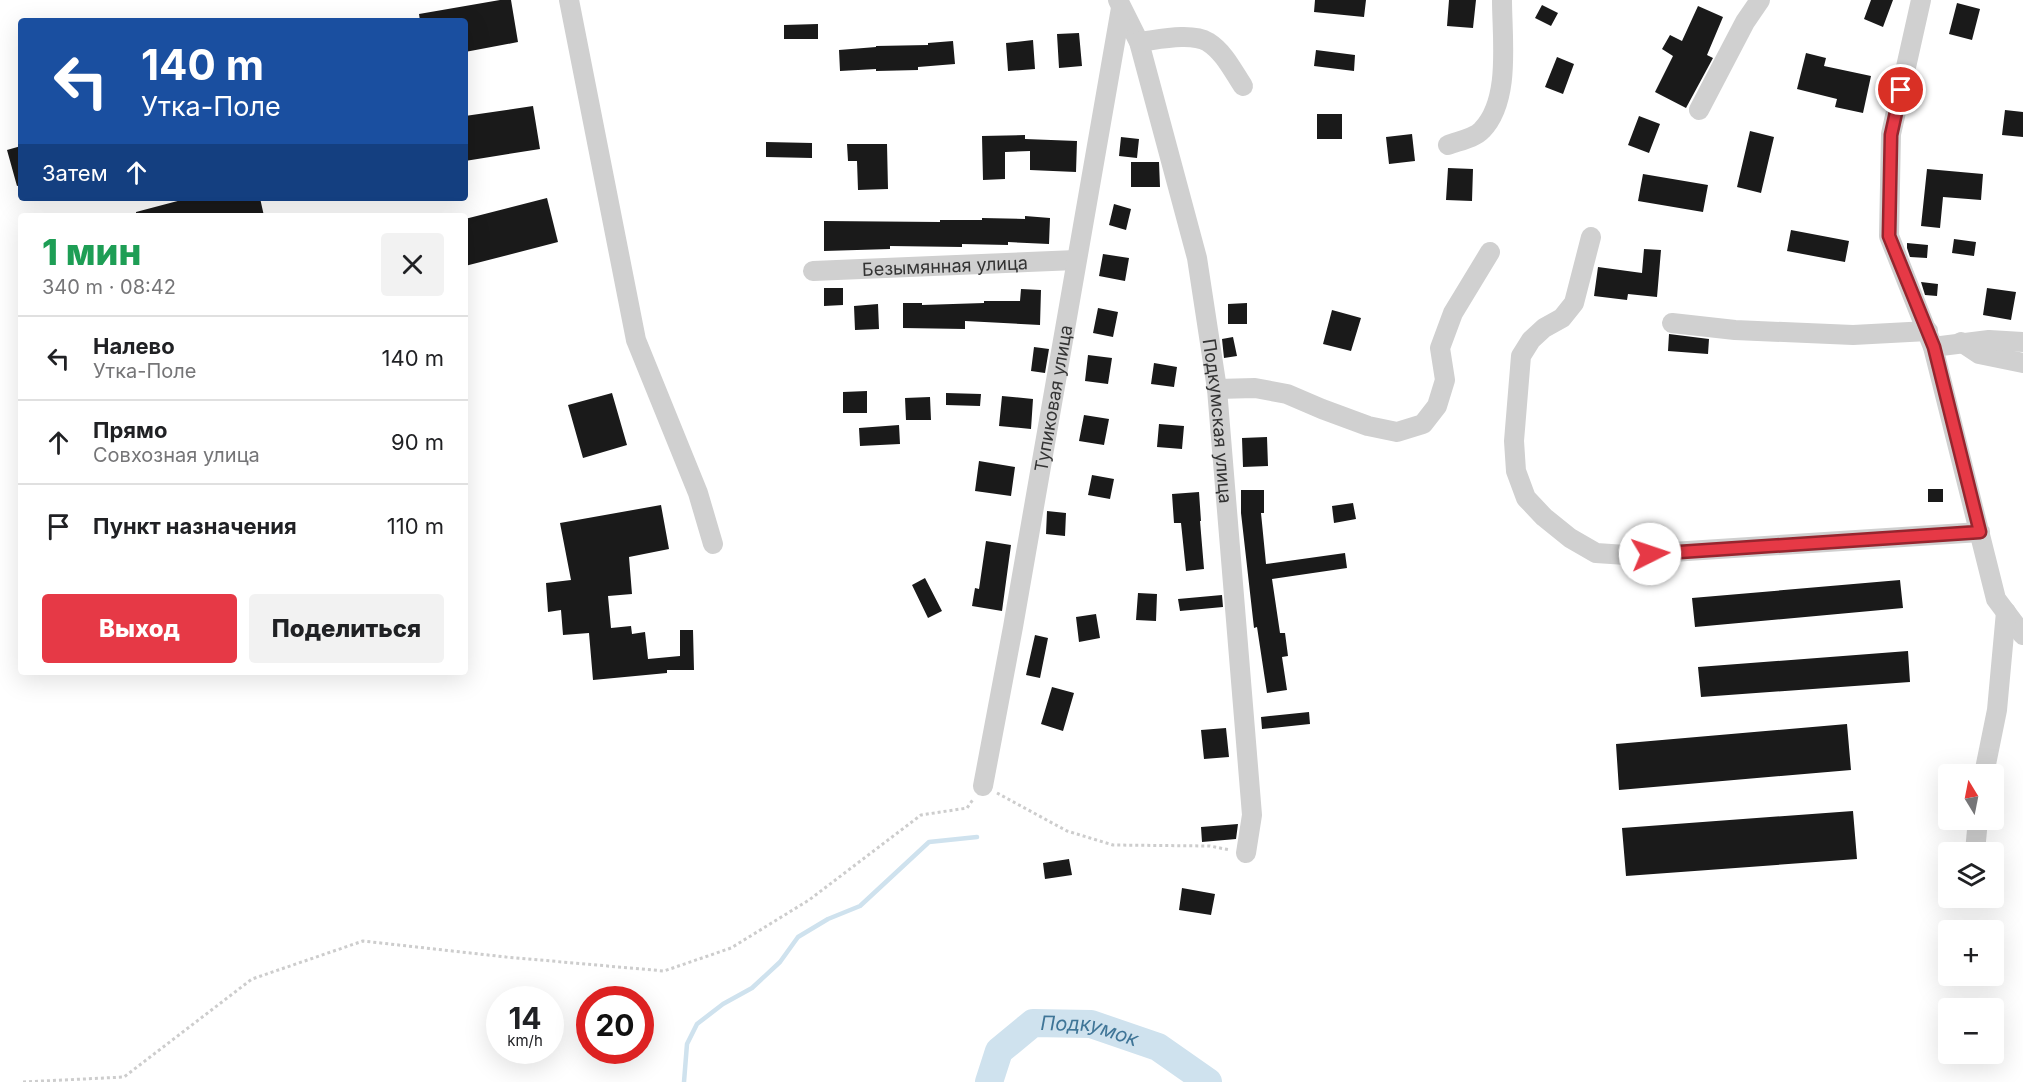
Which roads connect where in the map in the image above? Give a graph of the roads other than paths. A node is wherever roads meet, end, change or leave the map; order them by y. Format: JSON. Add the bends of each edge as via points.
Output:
{"nodes":[{"id":1,"x":569,"y":0,"type":"edge"},
{"id":2,"x":1502,"y":0,"type":"edge"},
{"id":3,"x":1760,"y":0,"type":"edge"},
{"id":4,"x":1921,"y":0,"type":"edge"},
{"id":5,"x":1120,"y":4,"type":"edge"},
{"id":6,"x":1138,"y":42,"type":"junction"},
{"id":7,"x":1243,"y":86,"type":"dead end"},
{"id":8,"x":1699,"y":110,"type":"dead end"},
{"id":9,"x":1448,"y":145,"type":"dead end"},
{"id":10,"x":1591,"y":237,"type":"dead end"},
{"id":11,"x":1490,"y":252,"type":"dead end"},
{"id":12,"x":1076,"y":260,"type":"junction"},
{"id":13,"x":813,"y":271,"type":"dead end"},
{"id":14,"x":1672,"y":323,"type":"dead end"},
{"id":15,"x":1931,"y":339,"type":"junction"},
{"id":16,"x":1961,"y":342,"type":"junction"},
{"id":17,"x":2023,"y":342,"type":"edge"},
{"id":18,"x":2023,"y":363,"type":"edge"},
{"id":19,"x":1217,"y":389,"type":"junction"},
{"id":20,"x":1980,"y":532,"type":"junction"},
{"id":21,"x":713,"y":544,"type":"dead end"},
{"id":22,"x":2006,"y":612,"type":"junction"},
{"id":23,"x":2023,"y":635,"type":"edge"},
{"id":24,"x":1986,"y":764,"type":"edge"},
{"id":25,"x":983,"y":786,"type":"road end"},
{"id":26,"x":1246,"y":853,"type":"road end"}],
"edges":[{"from":1,"to":21,"type":"street","via":[[636,340],[698,493]]},
{"from":2,"to":9,"type":"street","via":[[1503,82],[1494,114],[1481,132]]},
{"from":3,"to":8,"type":"street"},
{"from":4,"to":15,"type":"street","via":[[1891,135],[1889,236]]},
{"from":5,"to":6,"type":"street","name":"Подкумская улица"},
{"from":5,"to":12,"type":"street","name":"Тупиковая улица"},
{"from":6,"to":7,"type":"street","via":[[1186,37],[1207,42],[1225,58]]},
{"from":6,"to":19,"type":"street","name":"Подкумская улица","via":[[1197,258]]},
{"from":10,"to":20,"type":"street","via":[[1574,303],[1562,318],[1531,340],[1521,356],[1514,441],[1516,471],[1526,498],[1570,538],[1596,553],[1626,555]]},
{"from":11,"to":19,"type":"street","via":[[1453,314],[1440,348],[1445,380],[1437,406],[1423,424],[1397,432],[1368,426],[1287,394],[1255,388]]},
{"from":12,"to":13,"type":"street","name":"Безымянная улица"},
{"from":12,"to":25,"type":"street","name":"Тупиковая улица"},
{"from":14,"to":15,"type":"street","via":[[1735,330]]},
{"from":15,"to":16,"type":"street"},
{"from":15,"to":20,"type":"street"},
{"from":16,"to":17,"type":"street"},
{"from":16,"to":18,"type":"street","via":[[1979,354]]},
{"from":19,"to":26,"type":"street","name":"Подкумская улица","via":[[1252,815]]},
{"from":20,"to":22,"type":"street","via":[[1996,599]]},
{"from":22,"to":23,"type":"street"},
{"from":22,"to":24,"type":"street","via":[[1998,710]]}]}
